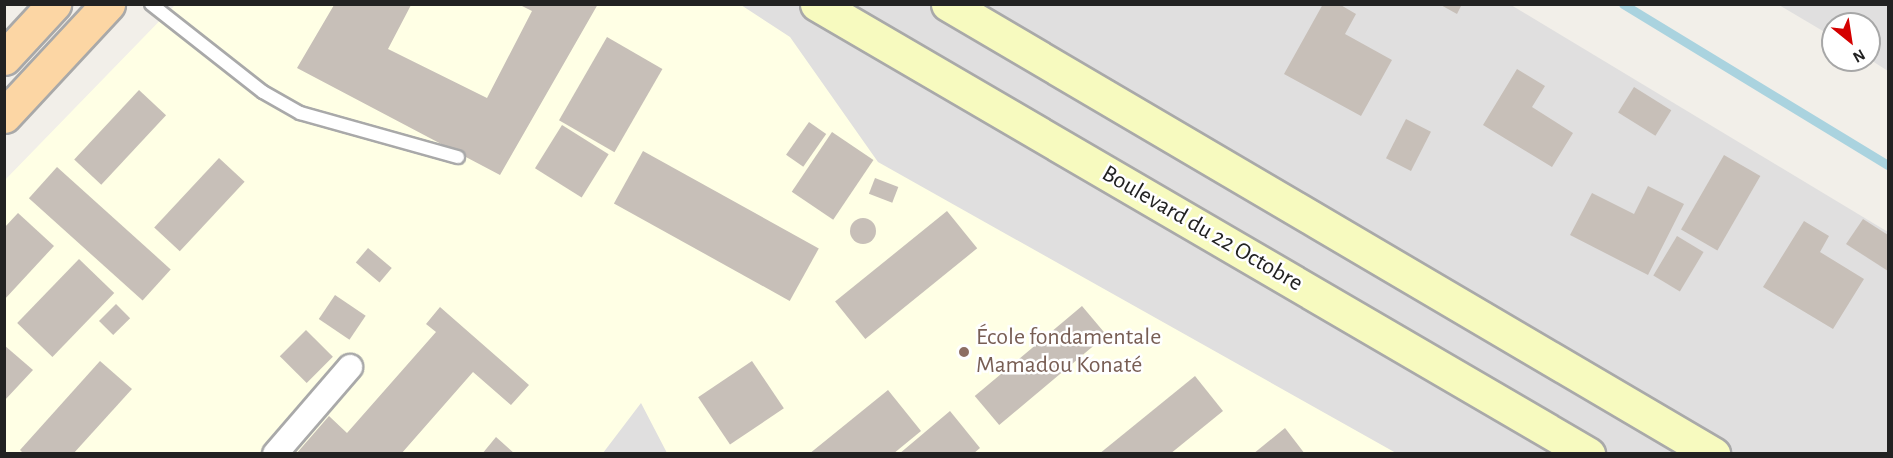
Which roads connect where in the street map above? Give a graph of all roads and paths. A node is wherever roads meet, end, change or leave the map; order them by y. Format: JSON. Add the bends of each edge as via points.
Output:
{"nodes":[{"id":1,"x":54,"y":4,"type":"edge"},
{"id":2,"x":108,"y":4,"type":"edge"},
{"id":3,"x":151,"y":4,"type":"edge"},
{"id":4,"x":817,"y":4,"type":"edge"},
{"id":5,"x":948,"y":4,"type":"edge"},
{"id":6,"x":4,"y":58,"type":"edge"},
{"id":7,"x":4,"y":116,"type":"edge"},
{"id":8,"x":458,"y":157,"type":"dead end"},
{"id":9,"x":350,"y":367,"type":"dead end"},
{"id":10,"x":275,"y":453,"type":"edge"},
{"id":11,"x":1588,"y":453,"type":"edge"},
{"id":12,"x":1713,"y":453,"type":"edge"}],
"edges":[{"from":1,"to":6,"type":"main road"},
{"from":2,"to":7,"type":"main road"},
{"from":3,"to":8,"type":"lane","via":[[263,92],[300,113]]},
{"from":4,"to":11,"type":"main road","name":"Boulevard du 22 Octobre"},
{"from":5,"to":12,"type":"main road"},
{"from":9,"to":10,"type":"street"}]}
